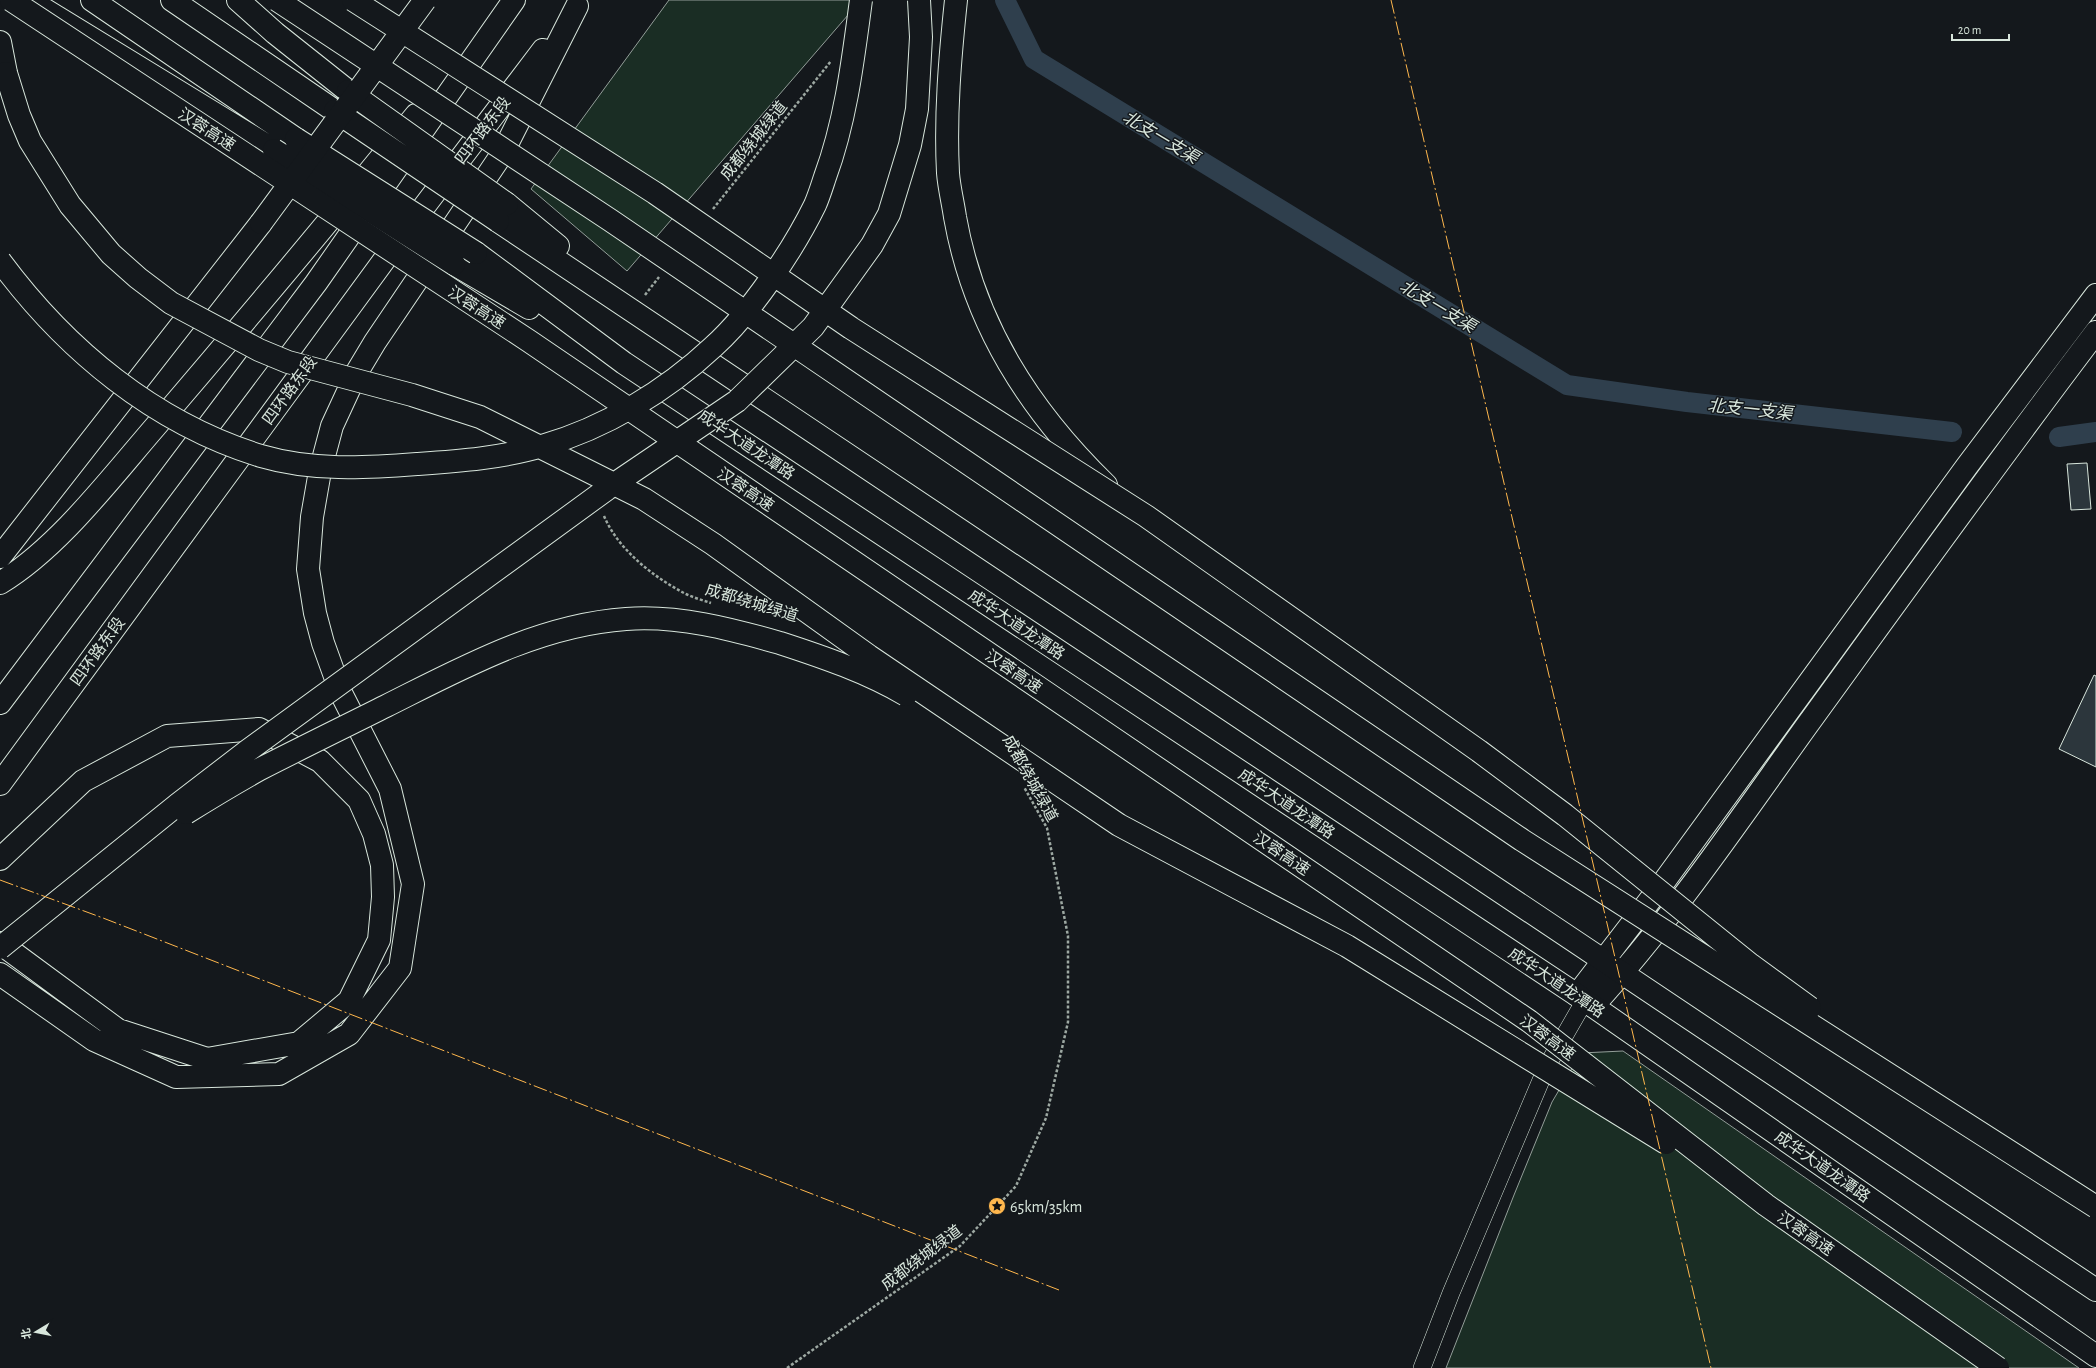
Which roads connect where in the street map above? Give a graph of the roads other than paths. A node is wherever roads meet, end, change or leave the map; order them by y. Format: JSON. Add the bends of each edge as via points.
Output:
{"nodes":[{"id":1,"x":12,"y":0,"type":"edge"},
{"id":2,"x":29,"y":0,"type":"edge"},
{"id":3,"x":92,"y":0,"type":"edge"},
{"id":4,"x":172,"y":0,"type":"edge"},
{"id":5,"x":238,"y":0,"type":"edge"},
{"id":6,"x":277,"y":0,"type":"edge"},
{"id":7,"x":352,"y":0,"type":"edge"},
{"id":8,"x":425,"y":0,"type":"edge"},
{"id":9,"x":511,"y":0,"type":"edge"},
{"id":10,"x":514,"y":0,"type":"edge"},
{"id":11,"x":861,"y":0,"type":"edge"},
{"id":12,"x":919,"y":0,"type":"edge"},
{"id":13,"x":956,"y":0,"type":"edge"},
{"id":14,"x":579,"y":3,"type":"edge"},
{"id":15,"x":0,"y":42,"type":"edge"},
{"id":16,"x":502,"y":212,"type":"junction"},
{"id":17,"x":0,"y":261,"type":"edge"},
{"id":18,"x":2096,"y":295,"type":"edge"},
{"id":19,"x":2096,"y":332,"type":"edge"},
{"id":20,"x":624,"y":363,"type":"junction"},
{"id":21,"x":1146,"y":516,"type":"junction"},
{"id":22,"x":0,"y":557,"type":"edge"},
{"id":23,"x":0,"y":583,"type":"edge"},
{"id":24,"x":0,"y":703,"type":"edge"},
{"id":25,"x":0,"y":784,"type":"edge"},
{"id":26,"x":1119,"y":825,"type":"junction"},
{"id":27,"x":0,"y":859,"type":"edge"},
{"id":28,"x":56,"y":905,"type":"junction"},
{"id":29,"x":0,"y":943,"type":"edge"},
{"id":30,"x":0,"y":948,"type":"edge"},
{"id":31,"x":1602,"y":961,"type":"junction"},
{"id":32,"x":1623,"y":972,"type":"junction"},
{"id":33,"x":0,"y":974,"type":"edge"},
{"id":34,"x":1585,"y":1000,"type":"junction"},
{"id":35,"x":1975,"y":1130,"type":"junction"},
{"id":36,"x":1766,"y":1205,"type":"junction"},
{"id":37,"x":2096,"y":1207,"type":"edge"},
{"id":38,"x":2096,"y":1290,"type":"edge"},
{"id":39,"x":2096,"y":1356,"type":"edge"},
{"id":40,"x":1422,"y":1368,"type":"edge"},
{"id":41,"x":1998,"y":1368,"type":"edge"}],
"edges":[{"from":1,"to":36,"type":"main road","name":"汉蓉高速","bridge":true,"via":[[529,341],[1529,1021]]},
{"from":2,"to":20,"type":"main road","bridge":true,"via":[[454,264]]},
{"from":3,"to":20,"type":"main road","name":"成华大道龙潭路","bridge":true,"via":[[296,139],[476,253]]},
{"from":4,"to":16,"type":"main road","bridge":true,"via":[[335,111]]},
{"from":5,"to":16,"type":"main road","bridge":true,"via":[[275,33]]},
{"from":6,"to":35,"type":"main road","bridge":true,"via":[[610,220],[1522,840]]},
{"from":7,"to":21,"type":"main road","bridge":true,"via":[[655,193],[851,328]]},
{"from":8,"to":22,"type":"main road","bridge":true,"via":[[261,223]]},
{"from":9,"to":23,"type":"main road","via":[[248,319],[85,507],[30,563]]},
{"from":10,"to":24,"type":"main road","via":[[316,283]]},
{"from":11,"to":17,"type":"main road","bridge":true,"via":[[851,74],[838,141],[816,204],[779,266],[736,323],[681,374],[637,404],[605,421],[543,446],[466,460],[361,467],[314,466],[260,456],[189,427],[147,403],[108,375],[62,334],[23,293]]},
{"from":12,"to":28,"type":"main road","bridge":true,"via":[[922,37],[917,109],[910,145],[889,214],[872,245],[813,327],[736,401],[608,489],[246,752],[118,852]]},
{"from":13,"to":21,"type":"main road","bridge":true,"via":[[948,161],[960,242],[968,276],[980,308],[1012,369],[1050,425],[1101,480]]},
{"from":14,"to":25,"type":"main road","name":"四环路东段","via":[[402,237]]},
{"from":14,"to":33,"type":"main road","via":[[502,154],[357,372],[332,426],[320,471],[312,517],[308,569],[310,583],[323,643],[341,693],[390,789],[413,884],[400,968],[349,1034],[279,1074],[176,1077],[94,1040]]},
{"from":15,"to":26,"type":"main road","bridge":true,"via":[[6,73],[19,115],[48,173],[70,205],[111,254],[170,303],[259,350],[288,362],[412,395],[480,417],[644,499],[714,544],[869,656]]},
{"from":16,"to":31,"type":"main road","via":[[664,330]]},
{"from":18,"to":31,"type":"main road","via":[[1967,466],[1665,881]]},
{"from":19,"to":32,"type":"main road","via":[[1996,462],[1681,902]]},
{"from":20,"to":34,"type":"main road","name":"成华大道龙潭路"},
{"from":21,"to":35,"type":"main road","bridge":true,"via":[[1565,815],[1751,965]]},
{"from":26,"to":28,"type":"main road","bridge":true,"via":[[899,691],[859,672],[818,655],[750,634],[682,621],[628,619],[578,626],[509,647],[258,770],[179,817]]},
{"from":26,"to":36,"type":"main road","bridge":true,"via":[[1347,946]]},
{"from":27,"to":29,"type":"main road","via":[[83,781],[167,736],[259,729],[320,761],[359,800],[374,834],[382,865],[384,897],[378,940],[349,1001],[299,1043],[207,1059],[118,1030]]},
{"from":28,"to":30,"type":"main road","bridge":true},
{"from":31,"to":32,"type":"main road"},
{"from":31,"to":34,"type":"main road"},
{"from":32,"to":34,"type":"main road"},
{"from":32,"to":38,"type":"main road"},
{"from":34,"to":39,"type":"main road","name":"成华大道龙潭路"},
{"from":34,"to":40,"type":"street","via":[[1547,1066]]},
{"from":35,"to":37,"type":"main road","bridge":true},
{"from":36,"to":41,"type":"main road","name":"汉蓉高速","bridge":true}]}
